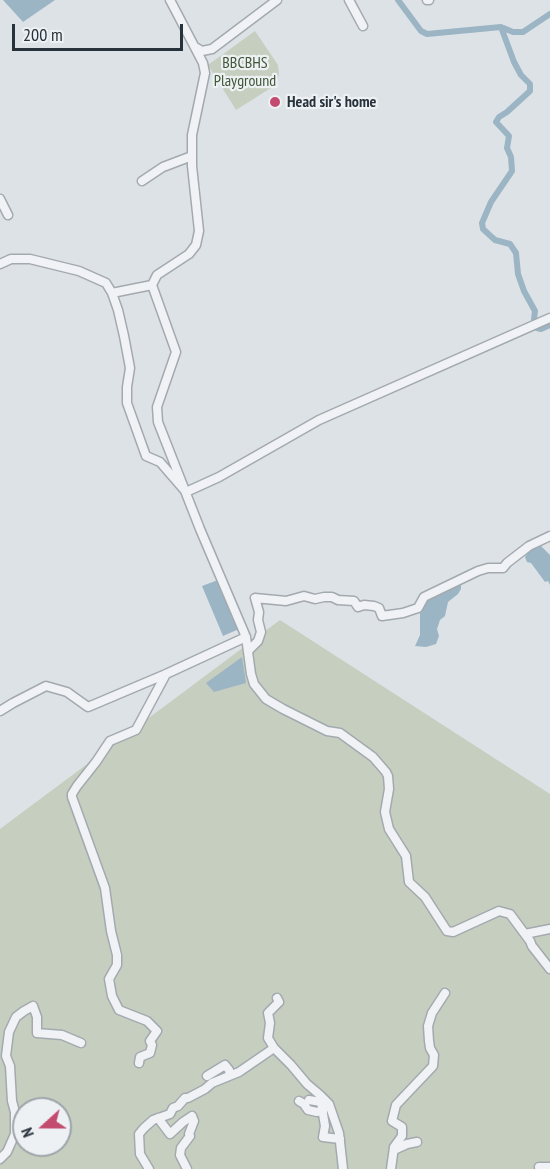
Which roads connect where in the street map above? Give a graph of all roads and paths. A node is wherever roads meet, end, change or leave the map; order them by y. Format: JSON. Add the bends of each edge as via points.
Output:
{"nodes":[{"id":1,"x":171,"y":0,"type":"edge"},
{"id":2,"x":277,"y":0,"type":"edge"},
{"id":3,"x":350,"y":0,"type":"edge"},
{"id":4,"x":363,"y":26,"type":"dead end"},
{"id":5,"x":195,"y":46,"type":"junction"},
{"id":6,"x":192,"y":156,"type":"junction"},
{"id":7,"x":142,"y":181,"type":"dead end"},
{"id":8,"x":0,"y":199,"type":"edge"},
{"id":9,"x":8,"y":215,"type":"dead end"},
{"id":10,"x":0,"y":264,"type":"edge"},
{"id":11,"x":152,"y":285,"type":"junction"},
{"id":12,"x":112,"y":293,"type":"junction"},
{"id":13,"x":550,"y":318,"type":"edge"},
{"id":14,"x":186,"y":492,"type":"junction"},
{"id":15,"x":550,"y":536,"type":"edge"},
{"id":16,"x":246,"y":637,"type":"junction"},
{"id":17,"x":248,"y":651,"type":"junction"},
{"id":18,"x":166,"y":674,"type":"junction"},
{"id":19,"x":0,"y":711,"type":"edge"},
{"id":20,"x":550,"y":929,"type":"edge"},
{"id":21,"x":525,"y":934,"type":"junction"},
{"id":22,"x":550,"y":969,"type":"edge"},
{"id":23,"x":445,"y":993,"type":"dead end"},
{"id":24,"x":277,"y":998,"type":"dead end"},
{"id":25,"x":81,"y":1043,"type":"dead end"},
{"id":26,"x":274,"y":1048,"type":"junction"},
{"id":27,"x":139,"y":1063,"type":"dead end"},
{"id":28,"x":230,"y":1075,"type":"junction"},
{"id":29,"x":207,"y":1076,"type":"dead end"},
{"id":30,"x":309,"y":1100,"type":"dead end"},
{"id":31,"x":298,"y":1101,"type":"dead end"},
{"id":32,"x":322,"y":1111,"type":"junction"},
{"id":33,"x":158,"y":1118,"type":"junction"},
{"id":34,"x":340,"y":1139,"type":"junction"},
{"id":35,"x":417,"y":1142,"type":"dead end"},
{"id":36,"x":394,"y":1150,"type":"junction"},
{"id":37,"x":0,"y":1159,"type":"edge"},
{"id":38,"x":539,"y":1167,"type":"dead end"},
{"id":39,"x":550,"y":1167,"type":"edge"},
{"id":40,"x":148,"y":1169,"type":"edge"},
{"id":41,"x":187,"y":1169,"type":"edge"},
{"id":42,"x":343,"y":1169,"type":"edge"},
{"id":43,"x":391,"y":1169,"type":"edge"}],
"edges":[{"from":1,"to":5,"type":"street"},
{"from":2,"to":5,"type":"street","via":[[212,49],[202,51]]},
{"from":3,"to":4,"type":"street"},
{"from":5,"to":6,"type":"street","via":[[205,73],[192,135]]},
{"from":6,"to":7,"type":"street","via":[[164,166]]},
{"from":6,"to":11,"type":"street","via":[[199,231],[196,245],[157,275]]},
{"from":8,"to":9,"type":"street"},
{"from":10,"to":12,"type":"street","via":[[11,259],[30,259],[97,279],[106,283]]},
{"from":11,"to":12,"type":"street"},
{"from":11,"to":14,"type":"street","via":[[176,352],[157,407],[158,422]]},
{"from":12,"to":14,"type":"street","via":[[130,368],[127,403],[146,456],[160,462]]},
{"from":13,"to":14,"type":"street","via":[[319,420]]},
{"from":14,"to":16,"type":"street"},
{"from":15,"to":17,"type":"street","via":[[529,546],[503,568],[478,571],[424,597],[418,608],[403,613],[382,616],[374,606],[358,607],[354,601],[332,597],[304,596],[286,601],[255,598],[261,632]]},
{"from":16,"to":17,"type":"street"},
{"from":16,"to":18,"type":"street"},
{"from":17,"to":21,"type":"street","via":[[254,684],[266,699],[327,731],[340,733],[373,757],[386,772],[389,789],[385,812],[389,829],[406,856],[409,882],[425,897],[447,931],[453,932],[500,911],[510,914]]},
{"from":18,"to":19,"type":"street","via":[[88,707],[67,692],[46,686]]},
{"from":18,"to":27,"type":"street","via":[[136,730],[110,741],[72,794],[105,888],[117,955],[117,965],[109,979],[112,996],[119,1010],[147,1021],[157,1031],[150,1041],[150,1053],[142,1055]]},
{"from":20,"to":21,"type":"street"},
{"from":21,"to":22,"type":"street"},
{"from":23,"to":36,"type":"street","via":[[428,1026],[433,1066],[396,1105],[392,1121],[402,1127],[402,1136]]},
{"from":24,"to":26,"type":"street","via":[[279,1002],[268,1013],[268,1038]]},
{"from":25,"to":37,"type":"street","via":[[62,1035],[37,1033],[33,1006],[16,1017],[9,1032],[6,1056],[15,1134]]},
{"from":26,"to":28,"type":"street"},
{"from":26,"to":34,"type":"street","via":[[329,1104]]},
{"from":28,"to":29,"type":"street","via":[[225,1065]]},
{"from":28,"to":33,"type":"street","via":[[185,1098],[170,1114]]},
{"from":30,"to":32,"type":"street","via":[[321,1102]]},
{"from":31,"to":32,"type":"street","via":[[308,1110]]},
{"from":32,"to":34,"type":"street","via":[[323,1137]]},
{"from":33,"to":40,"type":"street","via":[[139,1134],[140,1154]]},
{"from":33,"to":41,"type":"street","via":[[170,1134],[192,1116],[190,1137],[180,1155]]},
{"from":34,"to":42,"type":"street"},
{"from":35,"to":36,"type":"street"},
{"from":36,"to":43,"type":"street"},
{"from":38,"to":39,"type":"street"}]}
